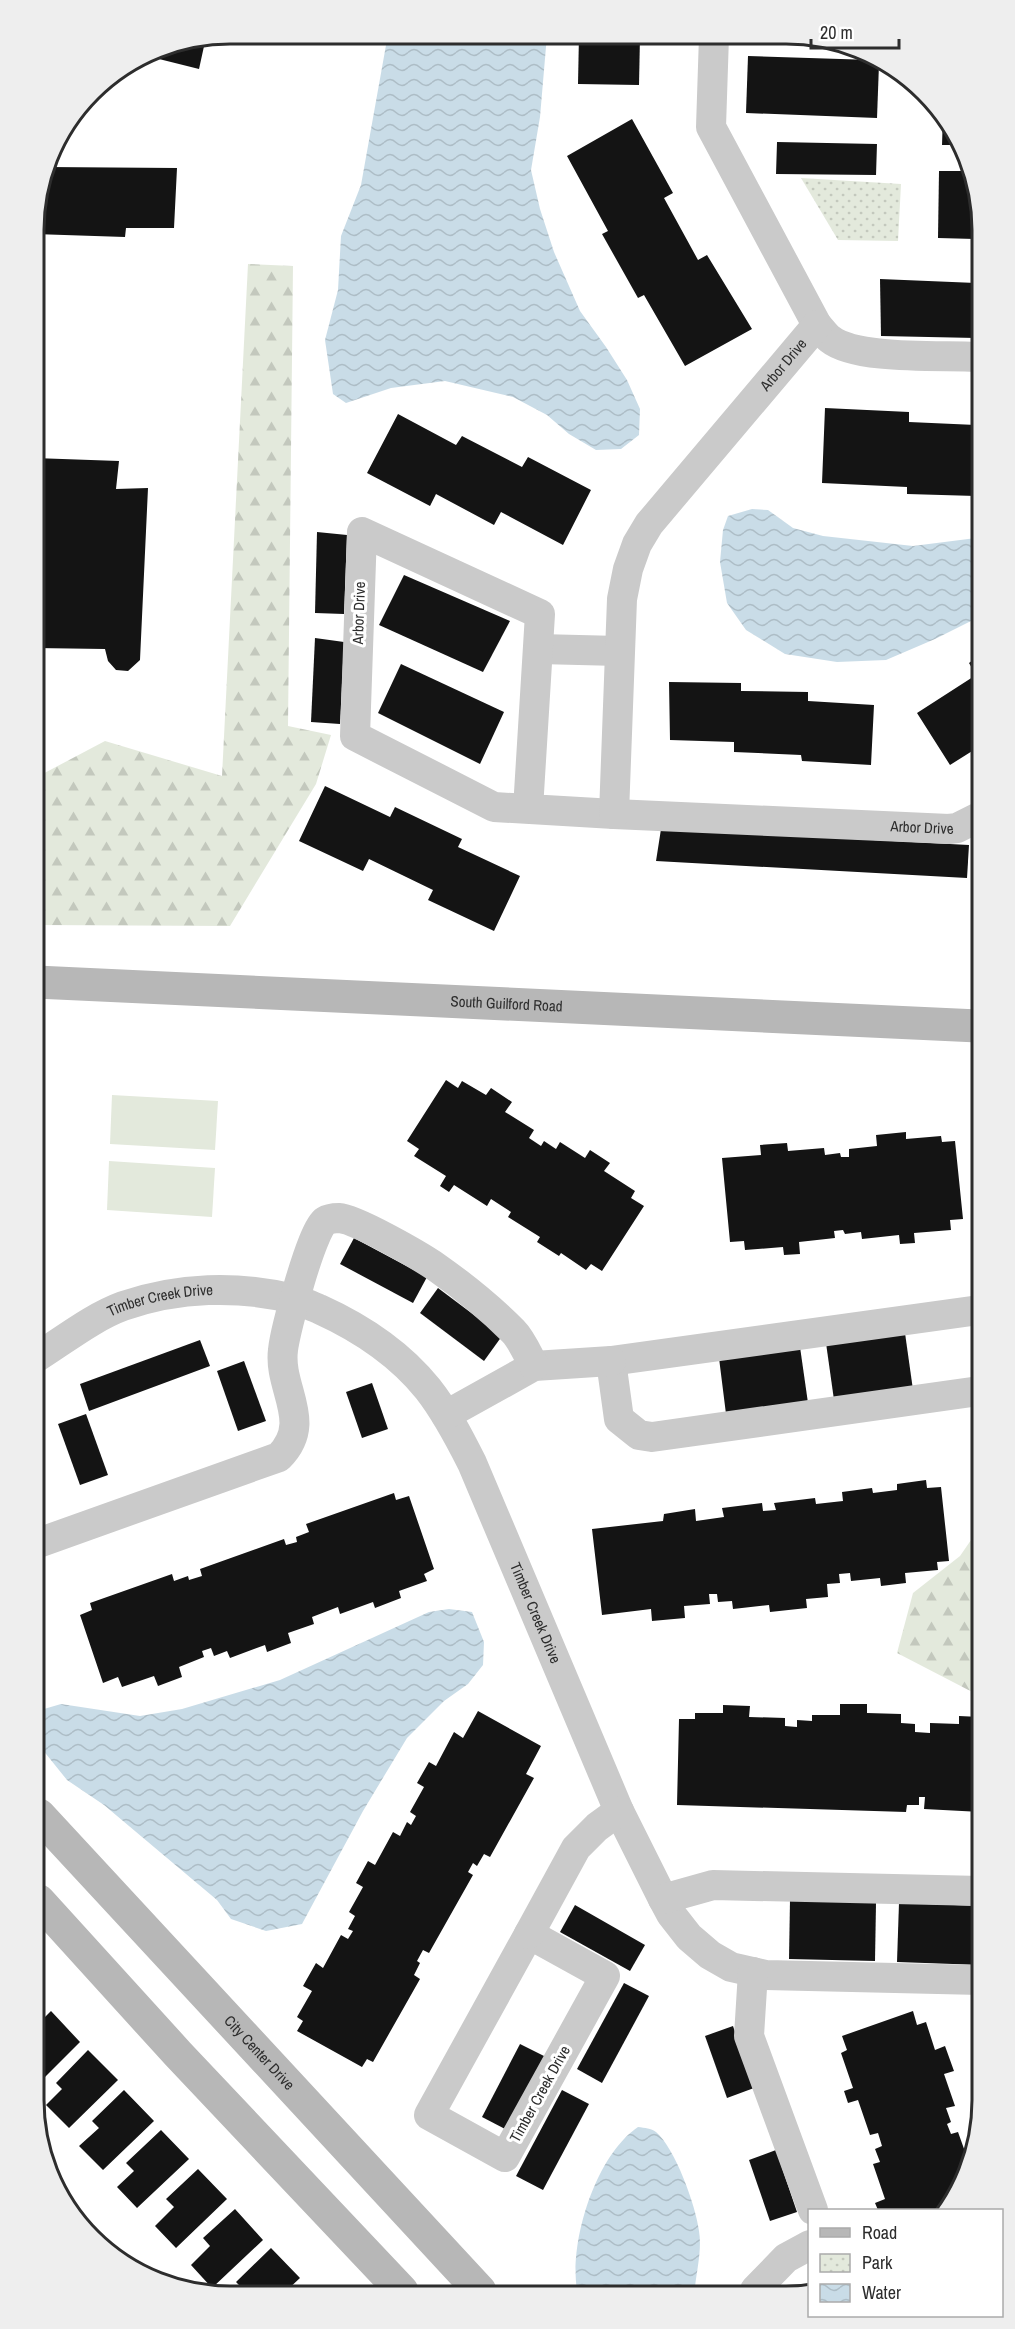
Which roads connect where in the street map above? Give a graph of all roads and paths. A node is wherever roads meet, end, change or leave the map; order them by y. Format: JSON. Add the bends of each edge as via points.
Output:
{"nodes":[{"id":1,"x":714,"y":44,"type":"edge"},
{"id":2,"x":818,"y":325,"type":"junction"},
{"id":3,"x":972,"y":357,"type":"edge"},
{"id":4,"x":539,"y":649,"type":"junction"},
{"id":5,"x":619,"y":651,"type":"junction"},
{"id":6,"x":528,"y":809,"type":"junction"},
{"id":7,"x":614,"y":814,"type":"junction"},
{"id":8,"x":972,"y":821,"type":"edge"},
{"id":9,"x":44,"y":982,"type":"edge"},
{"id":10,"x":972,"y":1026,"type":"edge"},
{"id":11,"x":296,"y":1299,"type":"junction"},
{"id":12,"x":971,"y":1311,"type":"edge"},
{"id":13,"x":44,"y":1352,"type":"edge"},
{"id":14,"x":611,"y":1361,"type":"junction"},
{"id":15,"x":534,"y":1366,"type":"junction"},
{"id":16,"x":971,"y":1392,"type":"edge"},
{"id":17,"x":446,"y":1415,"type":"junction"},
{"id":18,"x":44,"y":1541,"type":"edge"},
{"id":19,"x":619,"y":1810,"type":"junction"},
{"id":20,"x":44,"y":1820,"type":"edge"},
{"id":21,"x":971,"y":1891,"type":"edge"},
{"id":22,"x":663,"y":1899,"type":"junction"},
{"id":23,"x":44,"y":1907,"type":"edge"},
{"id":24,"x":529,"y":1934,"type":"junction"},
{"id":25,"x":753,"y":1972,"type":"junction"},
{"id":26,"x":971,"y":1980,"type":"edge"},
{"id":27,"x":812,"y":2209,"type":"edge"},
{"id":28,"x":808,"y":2246,"type":"edge"},
{"id":29,"x":397,"y":2286,"type":"edge"},
{"id":30,"x":475,"y":2286,"type":"edge"},
{"id":31,"x":759,"y":2286,"type":"edge"}],
"edges":[{"from":1,"to":2,"type":"street","name":"Arbor Drive","via":[[711,127]]},
{"from":2,"to":3,"type":"street","name":"Arbor Drive","via":[[841,345],[871,353]]},
{"from":2,"to":5,"type":"street","name":"Arbor Drive","via":[[667,501],[637,544],[622,599]]},
{"from":4,"to":5,"type":"street"},
{"from":4,"to":6,"type":"street","name":"Arbor Drive"},
{"from":4,"to":6,"type":"street","name":"Arbor Drive","via":[[540,614],[362,532],[355,736],[494,807]]},
{"from":5,"to":7,"type":"street","name":"Arbor Drive"},
{"from":6,"to":7,"type":"street","name":"Arbor Drive"},
{"from":7,"to":8,"type":"street","name":"Arbor Drive","via":[[950,830]]},
{"from":9,"to":10,"type":"street","name":"South Guilford Road"},
{"from":11,"to":13,"type":"street","name":"Timber Creek Drive","via":[[204,1289],[158,1296],[121,1306]]},
{"from":11,"to":15,"type":"street","via":[[305,1262],[320,1227],[326,1220],[339,1218],[435,1266],[467,1290],[515,1333]]},
{"from":11,"to":17,"type":"street","name":"Timber Creek Drive","via":[[346,1321],[395,1354]]},
{"from":11,"to":18,"type":"street","via":[[282,1349],[295,1417],[293,1436],[279,1457]]},
{"from":12,"to":14,"type":"street"},
{"from":14,"to":15,"type":"street"},
{"from":14,"to":16,"type":"street","via":[[619,1419],[639,1435],[652,1437]]},
{"from":15,"to":17,"type":"street"},
{"from":17,"to":19,"type":"street","name":"Timber Creek Drive","via":[[472,1464]]},
{"from":19,"to":22,"type":"street","name":"Timber Creek Drive"},
{"from":19,"to":24,"type":"street","name":"Timber Creek Drive","via":[[576,1848]]},
{"from":20,"to":30,"type":"street","name":"City Center Drive"},
{"from":21,"to":22,"type":"street","via":[[713,1885]]},
{"from":22,"to":25,"type":"street","name":"Timber Creek Drive","via":[[689,1937],[710,1955],[731,1967]]},
{"from":23,"to":29,"type":"street"},
{"from":24,"to":24,"type":"street","name":"Timber Creek Drive","via":[[429,2115],[505,2157],[605,1976]]},
{"from":25,"to":26,"type":"street","name":"Timber Creek Drive","via":[[806,1977]]},
{"from":25,"to":27,"type":"street","via":[[749,2036]]},
{"from":28,"to":31,"type":"street","via":[[786,2258]]}]}
